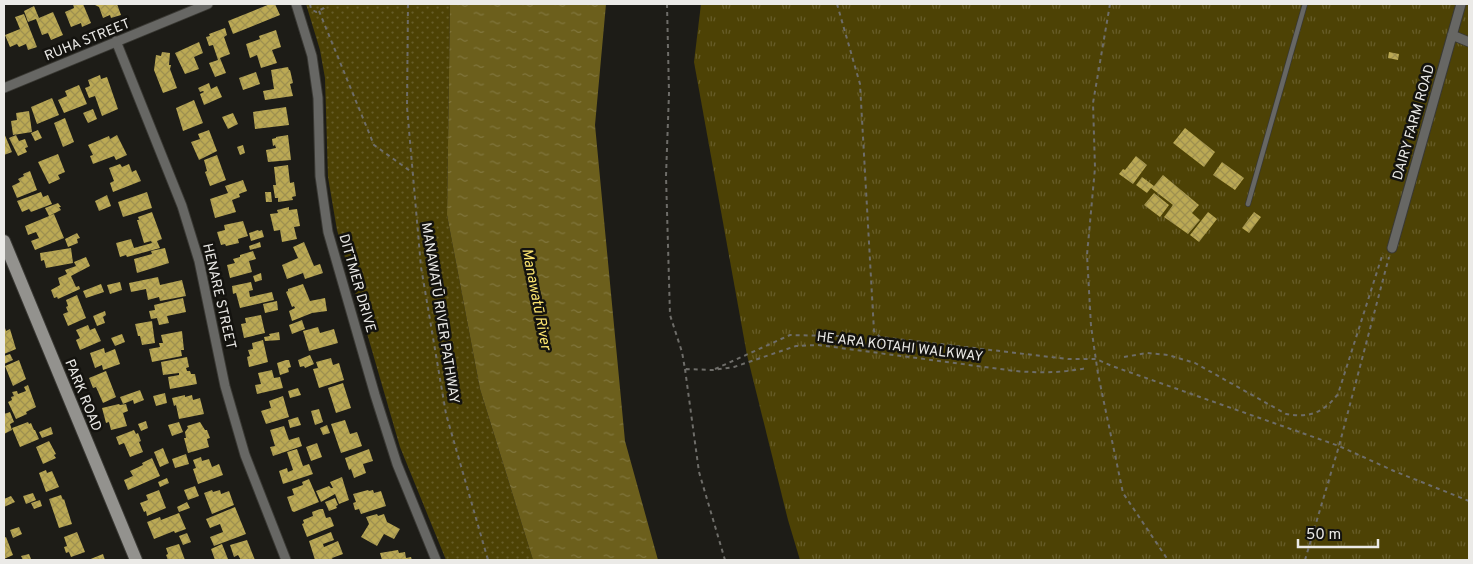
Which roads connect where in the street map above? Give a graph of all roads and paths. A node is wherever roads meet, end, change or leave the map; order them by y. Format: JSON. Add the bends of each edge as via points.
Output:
{"nodes":[{"id":1,"x":208,"y":4,"type":"edge"},
{"id":2,"x":296,"y":4,"type":"edge"},
{"id":3,"x":310,"y":4,"type":"edge"},
{"id":4,"x":327,"y":4,"type":"edge"},
{"id":5,"x":408,"y":4,"type":"edge"},
{"id":6,"x":667,"y":4,"type":"edge"},
{"id":7,"x":837,"y":4,"type":"edge"},
{"id":8,"x":1110,"y":4,"type":"edge"},
{"id":9,"x":1306,"y":4,"type":"edge"},
{"id":10,"x":1461,"y":4,"type":"edge"},
{"id":11,"x":319,"y":11,"type":"junction"},
{"id":12,"x":1452,"y":35,"type":"junction"},
{"id":13,"x":116,"y":41,"type":"junction"},
{"id":14,"x":1469,"y":42,"type":"edge"},
{"id":15,"x":4,"y":88,"type":"edge"},
{"id":16,"x":413,"y":173,"type":"junction"},
{"id":17,"x":1248,"y":204,"type":"dead end"},
{"id":18,"x":4,"y":244,"type":"edge"},
{"id":19,"x":1392,"y":248,"type":"junction"},
{"id":20,"x":880,"y":337,"type":"junction"},
{"id":21,"x":1124,"y":357,"type":"dead end"},
{"id":22,"x":1096,"y":359,"type":"junction"},
{"id":23,"x":1086,"y":368,"type":"dead end"},
{"id":24,"x":685,"y":369,"type":"junction"},
{"id":25,"x":713,"y":370,"type":"junction"},
{"id":26,"x":1339,"y":446,"type":"junction"},
{"id":27,"x":1469,"y":501,"type":"edge"},
{"id":28,"x":136,"y":560,"type":"edge"},
{"id":29,"x":286,"y":560,"type":"edge"},
{"id":30,"x":436,"y":560,"type":"edge"},
{"id":31,"x":488,"y":560,"type":"edge"},
{"id":32,"x":725,"y":560,"type":"edge"},
{"id":33,"x":1168,"y":560,"type":"edge"},
{"id":34,"x":1306,"y":560,"type":"edge"}],
"edges":[{"from":1,"to":13,"type":"street","name":"RUHA STREET"},
{"from":2,"to":30,"type":"street","name":"DITTMER DRIVE","via":[[312,56],[318,98],[320,176],[328,232],[397,464]]},
{"from":3,"to":11,"type":"path","via":[[312,9]]},
{"from":4,"to":11,"type":"path"},
{"from":5,"to":16,"type":"path","name":"MANAWATŪ RIVER PATHWAY","via":[[407,107]]},
{"from":6,"to":24,"type":"path","via":[[669,93],[666,176],[670,315]]},
{"from":7,"to":20,"type":"path","via":[[860,84],[874,330]]},
{"from":8,"to":22,"type":"path","via":[[1093,103],[1095,168],[1086,255]]},
{"from":9,"to":17,"type":"lane"},
{"from":10,"to":12,"type":"street","name":"DAIRY FARM ROAD"},
{"from":11,"to":16,"type":"path","via":[[374,145]]},
{"from":12,"to":14,"type":"street"},
{"from":12,"to":19,"type":"street","name":"DAIRY FARM ROAD"},
{"from":13,"to":15,"type":"street","name":"RUHA STREET"},
{"from":13,"to":29,"type":"street","name":"HENARE STREET","via":[[191,232],[245,455]]},
{"from":16,"to":31,"type":"path","name":"MANAWATŪ RIVER PATHWAY","via":[[421,267],[446,414]]},
{"from":18,"to":28,"type":"main road","name":"PARK ROAD"},
{"from":19,"to":21,"type":"path","via":[[1383,251],[1338,394],[1320,411],[1310,415],[1286,414],[1194,364],[1168,355],[1146,353]]},
{"from":19,"to":26,"type":"path"},
{"from":20,"to":22,"type":"path","via":[[1050,357]]},
{"from":20,"to":25,"type":"path","via":[[790,335]]},
{"from":22,"to":26,"type":"path"},
{"from":22,"to":33,"type":"path","via":[[1123,493]]},
{"from":23,"to":25,"type":"path","name":"HE ARA KOTAHI WALKWAY","via":[[1066,372],[1015,371],[818,345],[796,346],[734,367]]},
{"from":24,"to":25,"type":"path","name":"HE ARA KOTAHI WALKWAY"},
{"from":24,"to":32,"type":"path","via":[[698,472]]},
{"from":26,"to":27,"type":"path","via":[[1394,472]]},
{"from":26,"to":34,"type":"path"}]}
